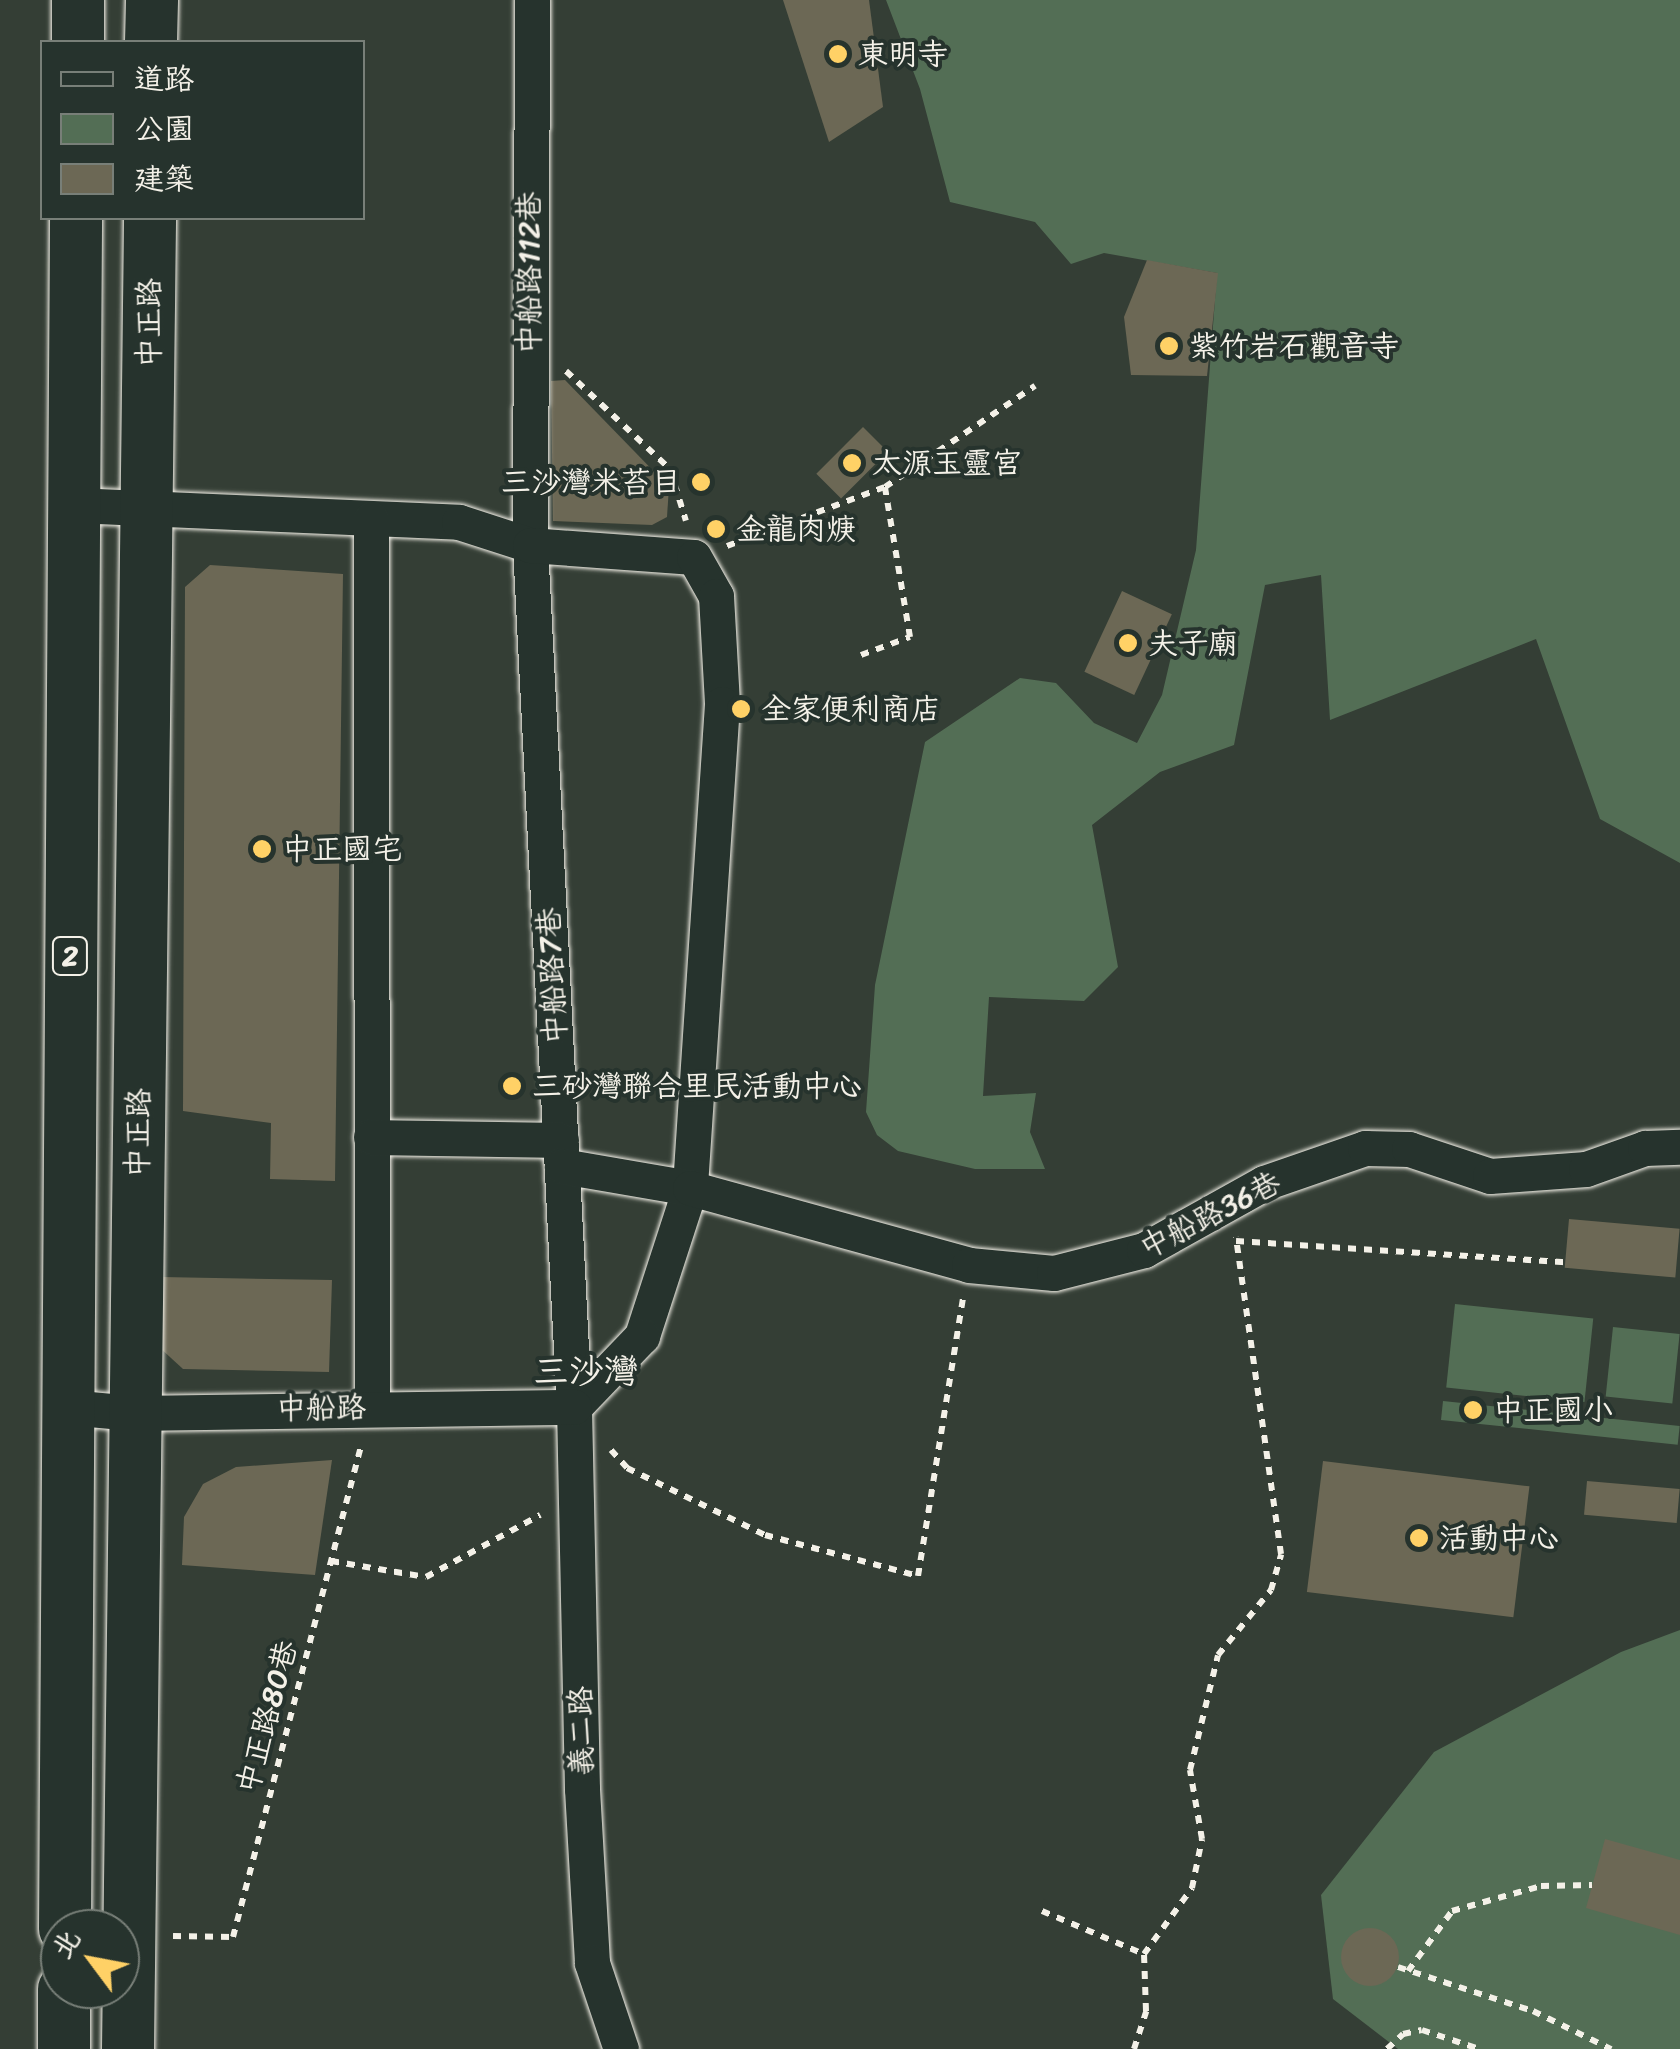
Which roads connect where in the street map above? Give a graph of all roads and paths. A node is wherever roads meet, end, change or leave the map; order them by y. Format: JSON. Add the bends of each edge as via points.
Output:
{"nodes":[{"id":1,"x":78,"y":0,"type":"edge"},
{"id":2,"x":152,"y":0,"type":"edge"},
{"id":3,"x":532,"y":0,"type":"edge"},
{"id":4,"x":78,"y":40,"type":"edge"},
{"id":5,"x":151,"y":40,"type":"edge"},
{"id":6,"x":76,"y":220,"type":"edge"},
{"id":7,"x":150,"y":220,"type":"edge"},
{"id":8,"x":528,"y":335,"type":"junction"},
{"id":9,"x":1035,"y":386,"type":"dead end"},
{"id":10,"x":884,"y":487,"type":"junction"},
{"id":11,"x":74,"y":505,"type":"junction"},
{"id":12,"x":148,"y":512,"type":"junction"},
{"id":13,"x":371,"y":519,"type":"junction"},
{"id":14,"x":530,"y":545,"type":"junction"},
{"id":15,"x":694,"y":557,"type":"junction"},
{"id":16,"x":861,"y":655,"type":"dead end"},
{"id":17,"x":372,"y":1137,"type":"junction"},
{"id":18,"x":1680,"y":1147,"type":"edge"},
{"id":19,"x":561,"y":1153,"type":"junction"},
{"id":20,"x":690,"y":1188,"type":"junction"},
{"id":21,"x":1235,"y":1222,"type":"dead end"},
{"id":22,"x":1236,"y":1241,"type":"junction"},
{"id":23,"x":1564,"y":1262,"type":"dead end"},
{"id":24,"x":969,"y":1265,"type":"junction"},
{"id":25,"x":372,"y":1406,"type":"junction"},
{"id":26,"x":68,"y":1407,"type":"junction"},
{"id":27,"x":574,"y":1407,"type":"junction"},
{"id":28,"x":133,"y":1412,"type":"junction"},
{"id":29,"x":576,"y":1494,"type":"junction"},
{"id":30,"x":331,"y":1561,"type":"junction"},
{"id":31,"x":1592,"y":1885,"type":"dead end"},
{"id":32,"x":65,"y":1909,"type":"edge"},
{"id":33,"x":127,"y":1909,"type":"edge"},
{"id":34,"x":1042,"y":1910,"type":"dead end"},
{"id":35,"x":140,"y":1936,"type":"edge"},
{"id":36,"x":1144,"y":1954,"type":"junction"},
{"id":37,"x":1398,"y":1967,"type":"dead end"},
{"id":38,"x":1408,"y":1971,"type":"junction"},
{"id":39,"x":64,"y":2009,"type":"edge"},
{"id":40,"x":128,"y":2009,"type":"edge"},
{"id":41,"x":64,"y":2049,"type":"edge"},
{"id":42,"x":128,"y":2049,"type":"edge"},
{"id":43,"x":621,"y":2049,"type":"edge"},
{"id":44,"x":1134,"y":2049,"type":"edge"},
{"id":45,"x":1387,"y":2049,"type":"edge"},
{"id":46,"x":1479,"y":2049,"type":"edge"},
{"id":47,"x":1610,"y":2049,"type":"edge"}],
"edges":[{"from":1,"to":4,"type":"main road"},
{"from":2,"to":5,"type":"main road"},
{"from":3,"to":8,"type":"street","name":"中船路112巷"},
{"from":6,"to":11,"type":"main road","number":"2"},
{"from":7,"to":12,"type":"main road","name":"中正路"},
{"from":8,"to":14,"type":"street","name":"中船路112巷"},
{"from":8,"to":15,"type":"path","via":[[670,470]]},
{"from":9,"to":10,"type":"path"},
{"from":10,"to":15,"type":"path"},
{"from":10,"to":16,"type":"path","via":[[910,637]]},
{"from":11,"to":12,"type":"street"},
{"from":11,"to":26,"type":"main road","number":"2"},
{"from":12,"to":13,"type":"street"},
{"from":12,"to":28,"type":"main road","name":"中正路"},
{"from":13,"to":14,"type":"street","via":[[459,522]]},
{"from":13,"to":17,"type":"street"},
{"from":14,"to":15,"type":"street"},
{"from":14,"to":19,"type":"street","name":"中船路7巷"},
{"from":15,"to":20,"type":"street","via":[[716,596],[722,704]]},
{"from":17,"to":19,"type":"street","name":"中船路36巷"},
{"from":17,"to":25,"type":"street"},
{"from":18,"to":24,"type":"street","name":"中船路36巷","via":[[1645,1148],[1586,1168],[1490,1176],[1410,1149],[1366,1148],[1264,1184],[1116,1260],[1054,1273]]},
{"from":19,"to":20,"type":"street","name":"中船路36巷"},
{"from":19,"to":27,"type":"street","name":"中船路7巷"},
{"from":20,"to":24,"type":"street","name":"中船路36巷"},
{"from":20,"to":27,"type":"street","via":[[642,1336]]},
{"from":21,"to":22,"type":"path"},
{"from":22,"to":23,"type":"path"},
{"from":22,"to":36,"type":"path","via":[[1281,1554],[1270,1590],[1218,1656],[1190,1770],[1202,1839],[1192,1888]]},
{"from":24,"to":27,"type":"path","via":[[918,1576],[766,1535],[626,1468]]},
{"from":25,"to":27,"type":"street","name":"中船路"},
{"from":25,"to":28,"type":"street","name":"中船路"},
{"from":25,"to":30,"type":"path","name":"中正路80巷"},
{"from":26,"to":28,"type":"street","name":"中船路"},
{"from":26,"to":32,"type":"main road","number":"2"},
{"from":27,"to":29,"type":"street","name":"義二路"},
{"from":28,"to":33,"type":"main road","name":"中正路"},
{"from":29,"to":30,"type":"path","via":[[426,1577]]},
{"from":29,"to":43,"type":"street","name":"義二路","via":[[592,1964]]},
{"from":30,"to":35,"type":"path","name":"中正路80巷","via":[[233,1937]]},
{"from":31,"to":38,"type":"path","via":[[1541,1886],[1452,1911]]},
{"from":34,"to":36,"type":"path"},
{"from":36,"to":44,"type":"path","via":[[1146,2012]]},
{"from":37,"to":38,"type":"path"},
{"from":38,"to":47,"type":"path","via":[[1533,2011]]},
{"from":39,"to":41,"type":"main road"},
{"from":40,"to":42,"type":"main road","name":"中正路"},
{"from":45,"to":46,"type":"path","via":[[1403,2034],[1422,2030]]}]}
